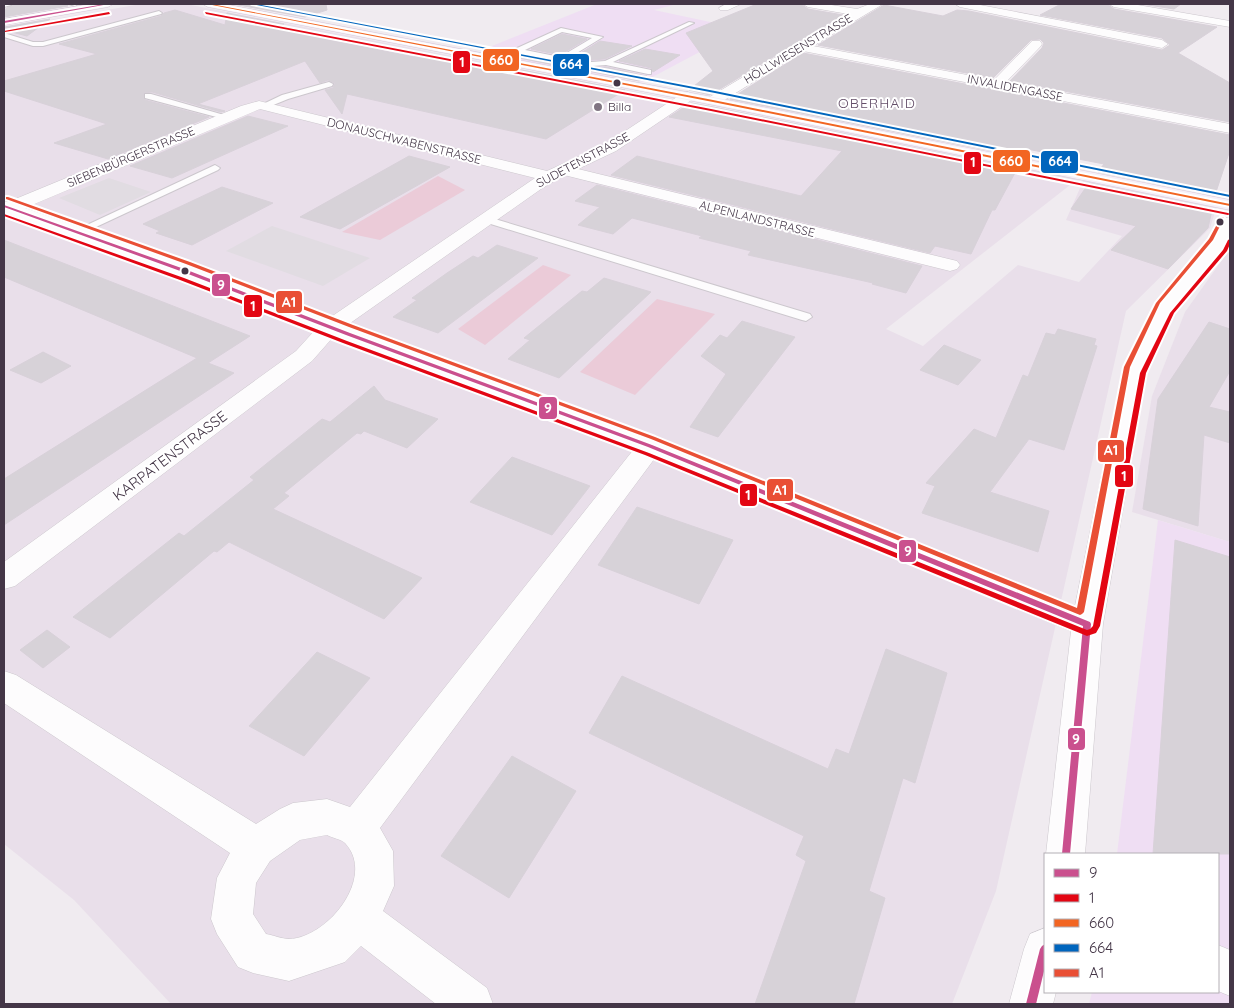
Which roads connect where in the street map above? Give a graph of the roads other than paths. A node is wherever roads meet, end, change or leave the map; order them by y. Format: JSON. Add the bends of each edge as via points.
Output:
{"nodes":[{"id":1,"x":108,"y":4,"type":"edge"},
{"id":2,"x":208,"y":4,"type":"edge"},
{"id":3,"x":736,"y":4,"type":"edge"},
{"id":4,"x":808,"y":4,"type":"edge"},
{"id":5,"x":878,"y":4,"type":"edge"},
{"id":6,"x":960,"y":4,"type":"edge"},
{"id":7,"x":1114,"y":4,"type":"edge"},
{"id":8,"x":1040,"y":7,"type":"dead end"},
{"id":9,"x":724,"y":8,"type":"dead end"},
{"id":10,"x":159,"y":13,"type":"dead end"},
{"id":11,"x":858,"y":13,"type":"junction"},
{"id":12,"x":1016,"y":15,"type":"junction"},
{"id":13,"x":4,"y":22,"type":"edge"},
{"id":14,"x":691,"y":24,"type":"dead end"},
{"id":15,"x":1230,"y":24,"type":"edge"},
{"id":16,"x":552,"y":34,"type":"joint"},
{"id":17,"x":4,"y":36,"type":"edge"},
{"id":18,"x":17,"y":39,"type":"junction"},
{"id":19,"x":536,"y":42,"type":"joint"},
{"id":20,"x":4,"y":43,"type":"edge"},
{"id":21,"x":1036,"y":44,"type":"dead end"},
{"id":22,"x":1162,"y":44,"type":"dead end"},
{"id":23,"x":800,"y":47,"type":"junction"},
{"id":24,"x":518,"y":51,"type":"junction"},
{"id":25,"x":482,"y":57,"type":"junction"},
{"id":26,"x":561,"y":59,"type":"junction"},
{"id":27,"x":606,"y":63,"type":"junction"},
{"id":28,"x":577,"y":65,"type":"junction"},
{"id":29,"x":648,"y":72,"type":"dead end"},
{"id":30,"x":564,"y":73,"type":"junction"},
{"id":31,"x":329,"y":84,"type":"dead end"},
{"id":32,"x":996,"y":84,"type":"junction"},
{"id":33,"x":148,"y":96,"type":"dead end"},
{"id":34,"x":688,"y":96,"type":"junction"},
{"id":35,"x":713,"y":101,"type":"junction"},
{"id":36,"x":261,"y":106,"type":"junction"},
{"id":37,"x":227,"y":116,"type":"junction"},
{"id":38,"x":1230,"y":129,"type":"edge"},
{"id":39,"x":215,"y":168,"type":"dead end"},
{"id":40,"x":557,"y":173,"type":"junction"},
{"id":41,"x":1230,"y":205,"type":"edge"},
{"id":42,"x":5,"y":208,"type":"edge"},
{"id":43,"x":485,"y":219,"type":"junction"},
{"id":44,"x":1230,"y":222,"type":"edge"},
{"id":45,"x":76,"y":232,"type":"junction"},
{"id":46,"x":950,"y":265,"type":"dead end"},
{"id":47,"x":806,"y":317,"type":"dead end"},
{"id":48,"x":330,"y":327,"type":"junction"},
{"id":49,"x":650,"y":446,"type":"junction"},
{"id":50,"x":4,"y":578,"type":"edge"},
{"id":51,"x":1087,"y":624,"type":"junction"},
{"id":52,"x":4,"y":685,"type":"edge"},
{"id":53,"x":357,"y":828,"type":"junction"},
{"id":54,"x":256,"y":848,"type":"junction"},
{"id":55,"x":1066,"y":853,"type":"edge"},
{"id":56,"x":359,"y":918,"type":"junction"},
{"id":57,"x":1044,"y":953,"type":"edge"},
{"id":58,"x":1219,"y":967,"type":"edge"},
{"id":59,"x":1230,"y":974,"type":"edge"},
{"id":60,"x":471,"y":1004,"type":"edge"},
{"id":61,"x":1031,"y":1004,"type":"edge"}],
"edges":[{"from":1,"to":13,"type":"main road"},
{"from":2,"to":25,"type":"main road"},
{"from":3,"to":9,"type":"street"},
{"from":4,"to":11,"type":"street","name":"HÖLLWIESENSTRASSE"},
{"from":5,"to":11,"type":"street","name":"HÖLLWIESENSTRASSE"},
{"from":6,"to":12,"type":"street"},
{"from":7,"to":15,"type":"street"},
{"from":8,"to":12,"type":"street"},
{"from":10,"to":18,"type":"lane","via":[[43,44]]},
{"from":11,"to":23,"type":"street","name":"HÖLLWIESENSTRASSE"},
{"from":12,"to":22,"type":"street"},
{"from":14,"to":27,"type":"lane"},
{"from":16,"to":19,"type":"lane"},
{"from":16,"to":26,"type":"lane","via":[[561,30],[599,37]]},
{"from":17,"to":18,"type":"lane"},
{"from":18,"to":20,"type":"lane"},
{"from":19,"to":24,"type":"lane"},
{"from":21,"to":32,"type":"street"},
{"from":23,"to":32,"type":"street","name":"INVALIDENGASSE"},
{"from":23,"to":35,"type":"street","name":"HÖLLWIESENSTRASSE"},
{"from":24,"to":25,"type":"lane"},
{"from":24,"to":26,"type":"lane"},
{"from":25,"to":30,"type":"main road"},
{"from":26,"to":28,"type":"lane"},
{"from":27,"to":28,"type":"lane"},
{"from":27,"to":29,"type":"lane"},
{"from":28,"to":30,"type":"lane"},
{"from":30,"to":34,"type":"main road"},
{"from":31,"to":36,"type":"lane"},
{"from":32,"to":38,"type":"street","name":"INVALIDENGASSE"},
{"from":33,"to":37,"type":"lane"},
{"from":34,"to":35,"type":"main road"},
{"from":34,"to":40,"type":"street","name":"SUDETENSTRASSE","via":[[610,148]]},
{"from":35,"to":41,"type":"main road"},
{"from":36,"to":37,"type":"street","name":"SIEBENBÜRGERSTRASSE"},
{"from":36,"to":40,"type":"street","name":"DONAUSCHWABENSTRASSE"},
{"from":37,"to":42,"type":"street","name":"SIEBENBÜRGERSTRASSE"},
{"from":39,"to":45,"type":"lane"},
{"from":40,"to":43,"type":"street","name":"SUDETENSTRASSE"},
{"from":40,"to":46,"type":"street","name":"ALPENLANDSTRASSE"},
{"from":42,"to":45,"type":"street"},
{"from":43,"to":47,"type":"lane"},
{"from":43,"to":48,"type":"street","name":"SUDETENSTRASSE"},
{"from":44,"to":51,"type":"street","via":[[1218,244],[1165,308],[1135,370]]},
{"from":45,"to":48,"type":"street"},
{"from":48,"to":49,"type":"street"},
{"from":48,"to":50,"type":"street","name":"KARPATENSTRASSE","via":[[304,356]]},
{"from":49,"to":51,"type":"street"},
{"from":49,"to":53,"type":"street"},
{"from":51,"to":55,"type":"street"},
{"from":52,"to":54,"type":"street"},
{"from":53,"to":54,"type":"street","via":[[327,817],[293,822]]},
{"from":53,"to":56,"type":"street","via":[[373,851],[374,886]]},
{"from":54,"to":56,"type":"street","via":[[237,878],[232,919],[253,952],[289,960],[330,946]]},
{"from":56,"to":60,"type":"street"},
{"from":57,"to":61,"type":"street"},
{"from":58,"to":59,"type":"street"}]}
